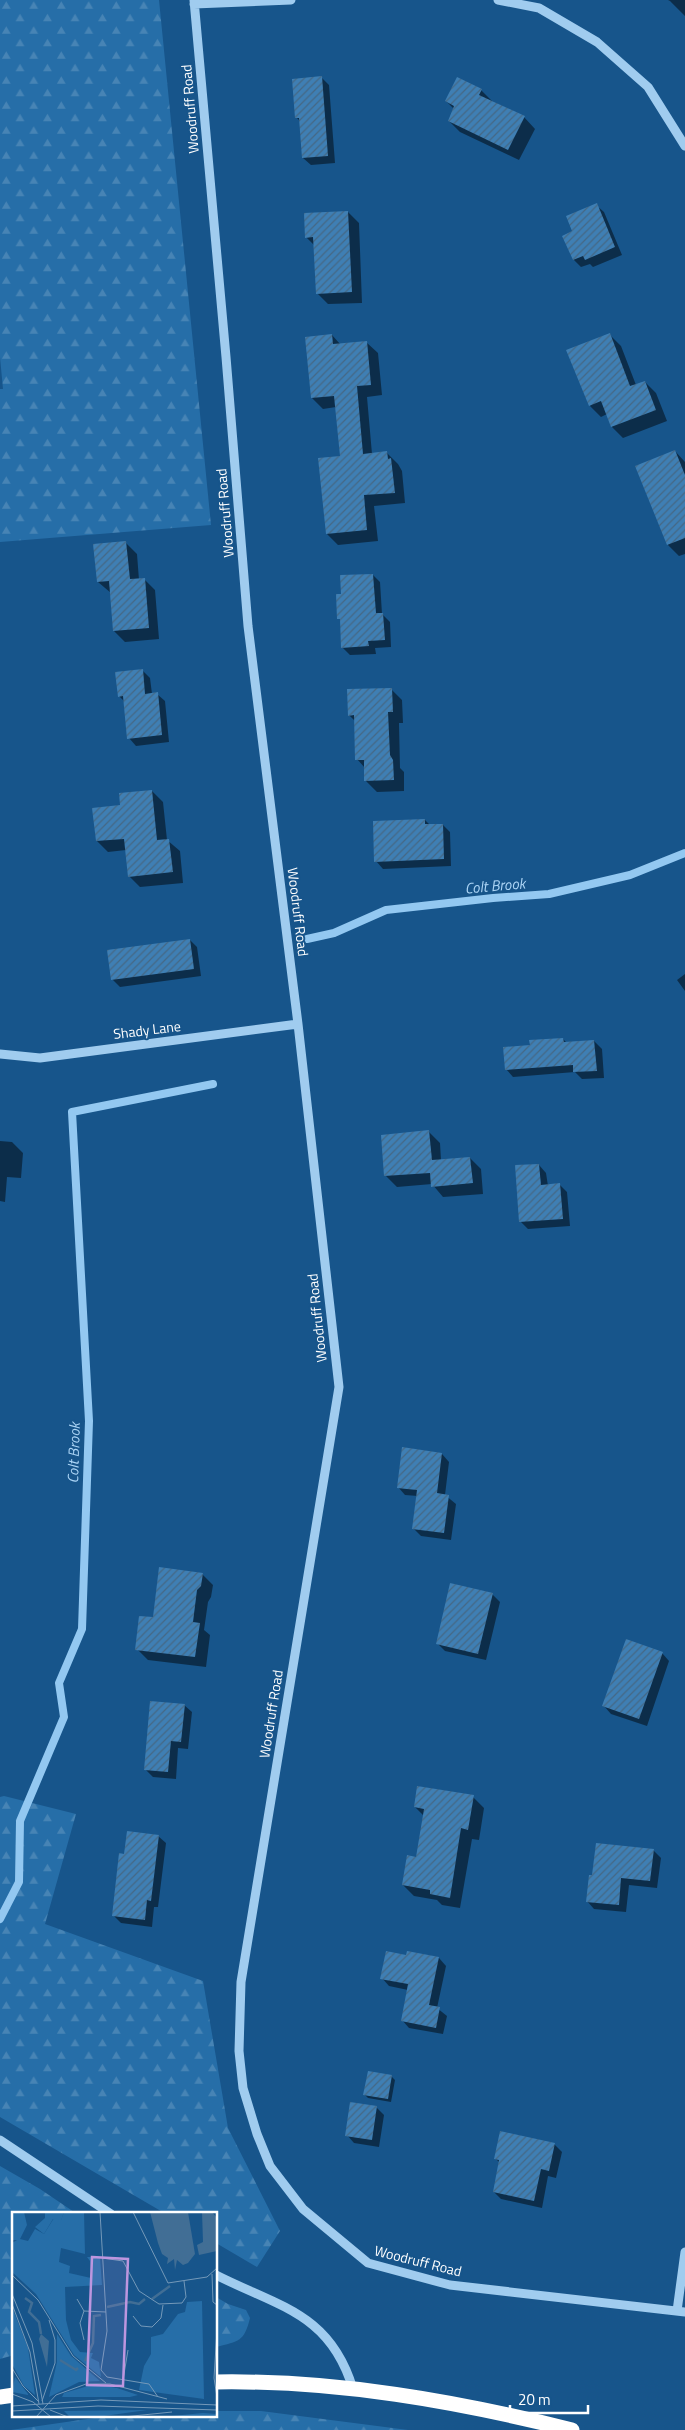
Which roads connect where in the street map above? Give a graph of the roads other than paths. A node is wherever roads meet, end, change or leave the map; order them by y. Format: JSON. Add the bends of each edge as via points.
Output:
{"nodes":[{"id":1,"x":291,"y":0,"type":"edge"},
{"id":2,"x":498,"y":0,"type":"edge"},
{"id":3,"x":194,"y":2,"type":"edge"},
{"id":4,"x":685,"y":146,"type":"edge"},
{"id":5,"x":298,"y":1024,"type":"junction"},
{"id":6,"x":0,"y":1054,"type":"edge"},
{"id":7,"x":0,"y":2140,"type":"edge"},
{"id":8,"x":108,"y":2212,"type":"edge"},
{"id":9,"x":685,"y":2252,"type":"edge"},
{"id":10,"x":218,"y":2276,"type":"edge"},
{"id":11,"x":681,"y":2312,"type":"edge"},
{"id":12,"x":218,"y":2382,"type":"edge"},
{"id":13,"x":353,"y":2389,"type":"junction"},
{"id":14,"x":572,"y":2430,"type":"edge"}],
"edges":[{"from":1,"to":3,"type":"street"},
{"from":2,"to":4,"type":"street","via":[[539,8],[597,42],[648,87]]},
{"from":3,"to":5,"type":"street","name":"Woodruff Road","via":[[248,626]]},
{"from":5,"to":6,"type":"street","name":"Shady Lane","via":[[40,1058]]},
{"from":5,"to":11,"type":"street","name":"Woodruff Road","via":[[339,1387],[241,1982],[239,2051],[243,2088],[270,2166],[303,2208],[368,2263],[450,2285]]},
{"from":7,"to":8,"type":"street"},
{"from":9,"to":11,"type":"street"},
{"from":10,"to":13,"type":"street","via":[[309,2320],[332,2343]]},
{"from":12,"to":13,"type":"highway"},
{"from":13,"to":14,"type":"highway","via":[[449,2403]]}]}
